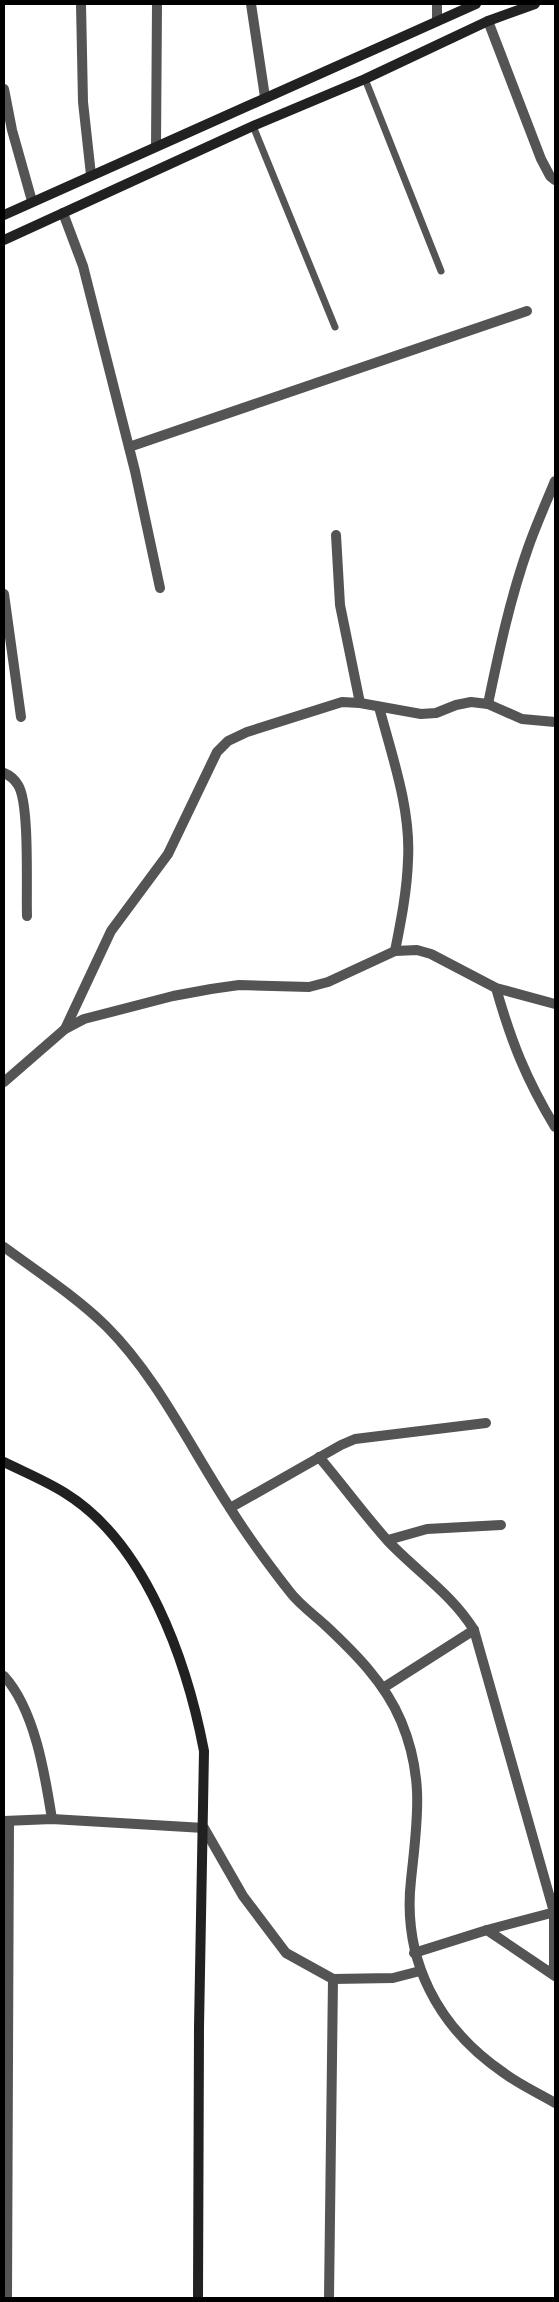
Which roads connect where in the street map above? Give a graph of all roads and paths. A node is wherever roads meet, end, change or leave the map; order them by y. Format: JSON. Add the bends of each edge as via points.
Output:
{"nodes":[{"id":1,"x":81,"y":4,"type":"edge"},
{"id":2,"x":157,"y":4,"type":"edge"},
{"id":3,"x":251,"y":4,"type":"edge"},
{"id":4,"x":437,"y":4,"type":"edge"},
{"id":5,"x":476,"y":4,"type":"edge"},
{"id":6,"x":535,"y":4,"type":"edge"},
{"id":7,"x":437,"y":21,"type":"junction"},
{"id":8,"x":488,"y":22,"type":"junction"},
{"id":9,"x":365,"y":79,"type":"junction"},
{"id":10,"x":4,"y":89,"type":"edge"},
{"id":11,"x":265,"y":98,"type":"junction"},
{"id":12,"x":253,"y":126,"type":"junction"},
{"id":13,"x":156,"y":146,"type":"junction"},
{"id":14,"x":91,"y":175,"type":"junction"},
{"id":15,"x":555,"y":180,"type":"edge"},
{"id":16,"x":32,"y":201,"type":"junction"},
{"id":17,"x":63,"y":213,"type":"junction"},
{"id":18,"x":4,"y":215,"type":"edge"},
{"id":19,"x":4,"y":240,"type":"edge"},
{"id":20,"x":441,"y":270,"type":"dead end"},
{"id":21,"x":528,"y":311,"type":"dead end"},
{"id":22,"x":335,"y":328,"type":"dead end"},
{"id":23,"x":129,"y":446,"type":"junction"},
{"id":24,"x":555,"y":481,"type":"edge"},
{"id":25,"x":336,"y":535,"type":"dead end"},
{"id":26,"x":160,"y":588,"type":"dead end"},
{"id":27,"x":4,"y":594,"type":"edge"},
{"id":28,"x":360,"y":703,"type":"junction"},
{"id":29,"x":488,"y":704,"type":"junction"},
{"id":30,"x":379,"y":707,"type":"junction"},
{"id":31,"x":21,"y":717,"type":"dead end"},
{"id":32,"x":555,"y":722,"type":"edge"},
{"id":33,"x":4,"y":773,"type":"edge"},
{"id":34,"x":27,"y":916,"type":"dead end"},
{"id":35,"x":396,"y":951,"type":"junction"},
{"id":36,"x":496,"y":988,"type":"junction"},
{"id":37,"x":555,"y":1004,"type":"edge"},
{"id":38,"x":65,"y":1029,"type":"junction"},
{"id":39,"x":4,"y":1082,"type":"edge"},
{"id":40,"x":555,"y":1127,"type":"edge"},
{"id":41,"x":4,"y":1247,"type":"edge"},
{"id":42,"x":486,"y":1423,"type":"dead end"},
{"id":43,"x":319,"y":1457,"type":"junction"},
{"id":44,"x":4,"y":1462,"type":"edge"},
{"id":45,"x":230,"y":1508,"type":"junction"},
{"id":46,"x":501,"y":1525,"type":"dead end"},
{"id":47,"x":388,"y":1540,"type":"junction"},
{"id":48,"x":474,"y":1630,"type":"junction"},
{"id":49,"x":4,"y":1676,"type":"edge"},
{"id":50,"x":384,"y":1688,"type":"junction"},
{"id":51,"x":52,"y":1819,"type":"junction"},
{"id":52,"x":6,"y":1821,"type":"edge"},
{"id":53,"x":204,"y":1828,"type":"junction"},
{"id":54,"x":554,"y":1912,"type":"edge"},
{"id":55,"x":487,"y":1930,"type":"junction"},
{"id":56,"x":414,"y":1953,"type":"junction"},
{"id":57,"x":420,"y":1971,"type":"junction"},
{"id":58,"x":553,"y":1974,"type":"edge"},
{"id":59,"x":333,"y":1979,"type":"junction"},
{"id":60,"x":555,"y":2102,"type":"edge"},
{"id":61,"x":5,"y":2210,"type":"edge"},
{"id":62,"x":7,"y":2298,"type":"edge"},
{"id":63,"x":198,"y":2298,"type":"edge"},
{"id":64,"x":329,"y":2298,"type":"edge"}],
"edges":[{"from":1,"to":14,"type":"street","via":[[83,102]]},
{"from":2,"to":13,"type":"street"},
{"from":3,"to":11,"type":"street"},
{"from":4,"to":7,"type":"street"},
{"from":5,"to":7,"type":"street"},
{"from":6,"to":8,"type":"street"},
{"from":7,"to":11,"type":"street"},
{"from":8,"to":9,"type":"street"},
{"from":8,"to":15,"type":"street","via":[[541,159]]},
{"from":9,"to":12,"type":"street"},
{"from":9,"to":20,"type":"lane"},
{"from":10,"to":16,"type":"street"},
{"from":11,"to":13,"type":"street"},
{"from":12,"to":17,"type":"street"},
{"from":12,"to":22,"type":"lane"},
{"from":13,"to":14,"type":"street"},
{"from":14,"to":16,"type":"street"},
{"from":16,"to":18,"type":"street"},
{"from":17,"to":19,"type":"street"},
{"from":17,"to":23,"type":"street","via":[[82,266]]},
{"from":21,"to":23,"type":"street"},
{"from":23,"to":26,"type":"street"},
{"from":24,"to":29,"type":"street","via":[[528,548],[502,637]]},
{"from":25,"to":28,"type":"street","via":[[340,606]]},
{"from":27,"to":31,"type":"street"},
{"from":28,"to":30,"type":"street"},
{"from":28,"to":38,"type":"street","via":[[328,705],[247,732],[228,741],[218,752],[168,854],[103,945]]},
{"from":29,"to":30,"type":"street","via":[[471,702],[436,713],[421,714]]},
{"from":29,"to":32,"type":"street","via":[[522,719]]},
{"from":30,"to":35,"type":"street","via":[[397,774],[409,859]]},
{"from":33,"to":34,"type":"street","via":[[19,786],[25,804]]},
{"from":35,"to":36,"type":"street","via":[[418,950],[431,954]]},
{"from":35,"to":38,"type":"street","via":[[328,982],[309,987],[239,985],[211,989],[84,1019]]},
{"from":36,"to":37,"type":"street"},
{"from":36,"to":40,"type":"street","via":[[510,1037],[534,1092]]},
{"from":38,"to":39,"type":"street"},
{"from":41,"to":45,"type":"street","via":[[87,1309],[126,1350],[186,1434]]},
{"from":42,"to":43,"type":"street","via":[[355,1439]]},
{"from":43,"to":45,"type":"street"},
{"from":43,"to":47,"type":"street"},
{"from":44,"to":53,"type":"street","via":[[66,1494],[104,1526],[135,1567],[162,1615],[178,1652],[204,1751]]},
{"from":45,"to":50,"type":"street","via":[[291,1594],[359,1658]]},
{"from":46,"to":47,"type":"street","via":[[427,1529]]},
{"from":47,"to":48,"type":"street","via":[[462,1610]]},
{"from":48,"to":50,"type":"street"},
{"from":48,"to":54,"type":"street"},
{"from":49,"to":51,"type":"street","via":[[35,1734]]},
{"from":50,"to":56,"type":"street","via":[[410,1744],[418,1783],[419,1813],[409,1916]]},
{"from":51,"to":52,"type":"street"},
{"from":51,"to":53,"type":"street"},
{"from":52,"to":61,"type":"street"},
{"from":53,"to":59,"type":"street","via":[[243,1896],[286,1953]]},
{"from":53,"to":63,"type":"street"},
{"from":54,"to":55,"type":"street"},
{"from":54,"to":58,"type":"street"},
{"from":55,"to":56,"type":"street"},
{"from":55,"to":58,"type":"street"},
{"from":56,"to":57,"type":"street"},
{"from":57,"to":59,"type":"street","via":[[393,1978]]},
{"from":57,"to":60,"type":"street","via":[[438,2006],[481,2056],[506,2075]]},
{"from":59,"to":64,"type":"street"},
{"from":61,"to":62,"type":"street"}]}
